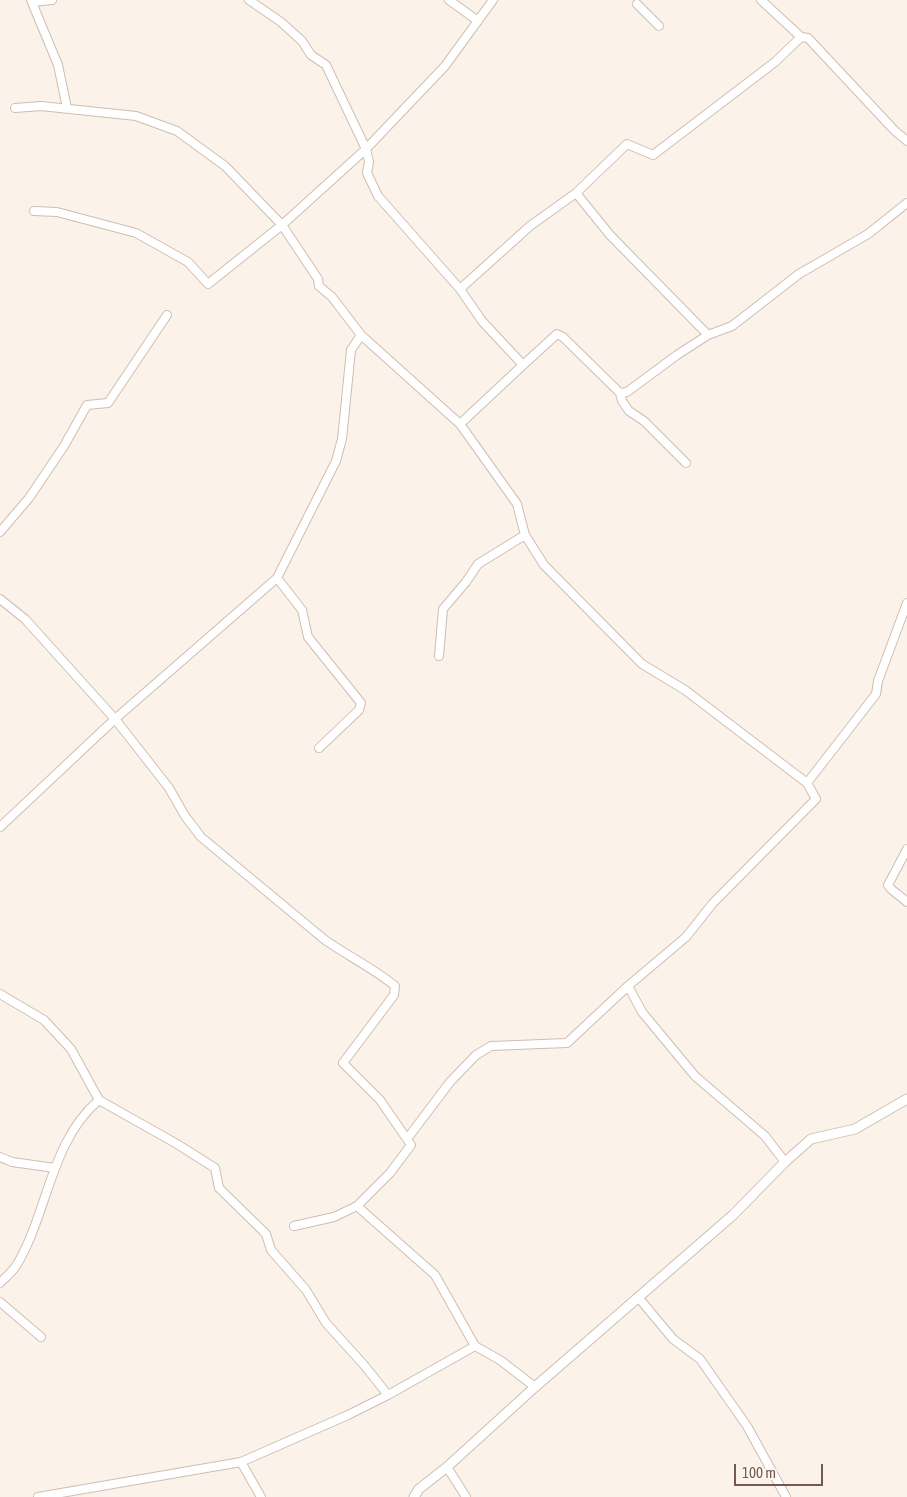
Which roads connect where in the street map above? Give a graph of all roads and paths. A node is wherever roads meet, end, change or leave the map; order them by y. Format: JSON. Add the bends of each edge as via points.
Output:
{"nodes":[{"id":1,"x":52,"y":0,"type":"edge"},
{"id":2,"x":249,"y":0,"type":"edge"},
{"id":3,"x":449,"y":0,"type":"edge"},
{"id":4,"x":493,"y":0,"type":"edge"},
{"id":5,"x":761,"y":0,"type":"edge"},
{"id":6,"x":31,"y":1,"type":"edge"},
{"id":7,"x":637,"y":1,"type":"edge"},
{"id":8,"x":478,"y":22,"type":"junction"},
{"id":9,"x":659,"y":26,"type":"dead end"},
{"id":10,"x":801,"y":37,"type":"junction"},
{"id":11,"x":15,"y":108,"type":"dead end"},
{"id":12,"x":68,"y":108,"type":"junction"},
{"id":13,"x":907,"y":141,"type":"edge"},
{"id":14,"x":366,"y":149,"type":"junction"},
{"id":15,"x":576,"y":193,"type":"junction"},
{"id":16,"x":907,"y":203,"type":"edge"},
{"id":17,"x":34,"y":211,"type":"dead end"},
{"id":18,"x":282,"y":225,"type":"junction"},
{"id":19,"x":460,"y":290,"type":"junction"},
{"id":20,"x":167,"y":315,"type":"dead end"},
{"id":21,"x":708,"y":335,"type":"junction"},
{"id":22,"x":360,"y":336,"type":"junction"},
{"id":23,"x":523,"y":365,"type":"junction"},
{"id":24,"x":620,"y":393,"type":"junction"},
{"id":25,"x":460,"y":424,"type":"junction"},
{"id":26,"x":686,"y":463,"type":"dead end"},
{"id":27,"x":0,"y":532,"type":"edge"},
{"id":28,"x":525,"y":535,"type":"junction"},
{"id":29,"x":277,"y":578,"type":"junction"},
{"id":30,"x":0,"y":599,"type":"edge"},
{"id":31,"x":907,"y":603,"type":"edge"},
{"id":32,"x":439,"y":656,"type":"dead end"},
{"id":33,"x":115,"y":719,"type":"junction"},
{"id":34,"x":319,"y":748,"type":"dead end"},
{"id":35,"x":807,"y":783,"type":"junction"},
{"id":36,"x":0,"y":827,"type":"edge"},
{"id":37,"x":907,"y":849,"type":"edge"},
{"id":38,"x":907,"y":902,"type":"edge"},
{"id":39,"x":628,"y":986,"type":"junction"},
{"id":40,"x":0,"y":994,"type":"edge"},
{"id":41,"x":907,"y":1099,"type":"edge"},
{"id":42,"x":98,"y":1100,"type":"junction"},
{"id":43,"x":407,"y":1139,"type":"junction"},
{"id":44,"x":0,"y":1157,"type":"edge"},
{"id":45,"x":785,"y":1162,"type":"junction"},
{"id":46,"x":55,"y":1168,"type":"junction"},
{"id":47,"x":357,"y":1206,"type":"junction"},
{"id":48,"x":294,"y":1226,"type":"dead end"},
{"id":49,"x":0,"y":1283,"type":"edge"},
{"id":50,"x":638,"y":1297,"type":"junction"},
{"id":51,"x":0,"y":1302,"type":"edge"},
{"id":52,"x":40,"y":1337,"type":"dead end"},
{"id":53,"x":475,"y":1346,"type":"junction"},
{"id":54,"x":536,"y":1387,"type":"junction"},
{"id":55,"x":388,"y":1395,"type":"junction"},
{"id":56,"x":241,"y":1462,"type":"junction"},
{"id":57,"x":447,"y":1468,"type":"junction"},
{"id":58,"x":38,"y":1497,"type":"edge"},
{"id":59,"x":261,"y":1497,"type":"edge"},
{"id":60,"x":414,"y":1497,"type":"edge"},
{"id":61,"x":466,"y":1497,"type":"edge"},
{"id":62,"x":786,"y":1497,"type":"edge"}],
"edges":[{"from":1,"to":6,"type":"street"},
{"from":2,"to":14,"type":"street","via":[[281,22],[302,41],[311,55],[326,66]]},
{"from":3,"to":8,"type":"street"},
{"from":4,"to":8,"type":"street"},
{"from":5,"to":10,"type":"street"},
{"from":6,"to":12,"type":"street","via":[[58,65]]},
{"from":7,"to":9,"type":"street"},
{"from":8,"to":14,"type":"street","via":[[445,66]]},
{"from":10,"to":13,"type":"street","via":[[808,38]]},
{"from":10,"to":15,"type":"street","via":[[775,62],[652,155],[627,144]]},
{"from":11,"to":12,"type":"street"},
{"from":12,"to":18,"type":"street","via":[[136,116],[176,131],[225,166]]},
{"from":14,"to":18,"type":"street"},
{"from":14,"to":19,"type":"street","via":[[367,173],[378,196]]},
{"from":15,"to":19,"type":"street","via":[[530,226]]},
{"from":15,"to":21,"type":"street","via":[[610,235]]},
{"from":16,"to":21,"type":"street","via":[[868,234],[800,274],[732,326]]},
{"from":17,"to":18,"type":"street","via":[[57,212],[136,233],[188,262],[208,284]]},
{"from":18,"to":22,"type":"street","via":[[318,279],[319,286],[332,297]]},
{"from":19,"to":23,"type":"street","via":[[482,321]]},
{"from":20,"to":27,"type":"street","via":[[108,403],[87,405],[29,498]]},
{"from":21,"to":24,"type":"street","via":[[627,392]]},
{"from":22,"to":25,"type":"street"},
{"from":22,"to":29,"type":"street","via":[[351,350],[342,438],[336,461]]},
{"from":23,"to":24,"type":"street","via":[[557,334]]},
{"from":23,"to":25,"type":"street"},
{"from":24,"to":26,"type":"street","via":[[629,411],[644,420]]},
{"from":25,"to":28,"type":"street","via":[[517,504]]},
{"from":28,"to":32,"type":"street","via":[[478,564],[443,609]]},
{"from":28,"to":35,"type":"street","via":[[544,565],[642,664],[685,690]]},
{"from":29,"to":33,"type":"street"},
{"from":29,"to":34,"type":"street","via":[[302,610],[308,637],[361,703],[359,710]]},
{"from":30,"to":33,"type":"street","via":[[25,619]]},
{"from":31,"to":35,"type":"street","via":[[876,694]]},
{"from":33,"to":36,"type":"street"},
{"from":33,"to":43,"type":"street","via":[[201,837],[325,940],[395,986],[394,995],[343,1063],[380,1100]]},
{"from":35,"to":39,"type":"street","via":[[816,799],[713,903],[686,937]]},
{"from":37,"to":38,"type":"street","via":[[888,885]]},
{"from":39,"to":43,"type":"street","via":[[567,1043],[491,1046],[476,1055],[450,1082]]},
{"from":39,"to":45,"type":"street","via":[[642,1012],[695,1076],[765,1136]]},
{"from":40,"to":42,"type":"street","via":[[44,1020],[71,1049]]},
{"from":41,"to":45,"type":"street","via":[[855,1129],[811,1139]]},
{"from":42,"to":46,"type":"street","via":[[85,1111]]},
{"from":42,"to":55,"type":"street","via":[[215,1168],[219,1188],[266,1234],[271,1250],[306,1290],[326,1323]]},
{"from":43,"to":47,"type":"street","via":[[411,1145],[390,1173]]},
{"from":44,"to":46,"type":"street","via":[[12,1162]]},
{"from":45,"to":50,"type":"street","via":[[733,1215]]},
{"from":46,"to":49,"type":"street","via":[[36,1224],[15,1267]]},
{"from":47,"to":48,"type":"street","via":[[334,1217]]},
{"from":47,"to":53,"type":"street","via":[[435,1275]]},
{"from":50,"to":54,"type":"street"},
{"from":50,"to":62,"type":"street","via":[[673,1339],[700,1359],[747,1426]]},
{"from":51,"to":52,"type":"street"},
{"from":53,"to":54,"type":"street"},
{"from":53,"to":55,"type":"street"},
{"from":54,"to":57,"type":"street"},
{"from":55,"to":56,"type":"street"},
{"from":56,"to":58,"type":"street"},
{"from":56,"to":59,"type":"street"},
{"from":57,"to":60,"type":"street","via":[[419,1489]]},
{"from":57,"to":61,"type":"street"}]}
